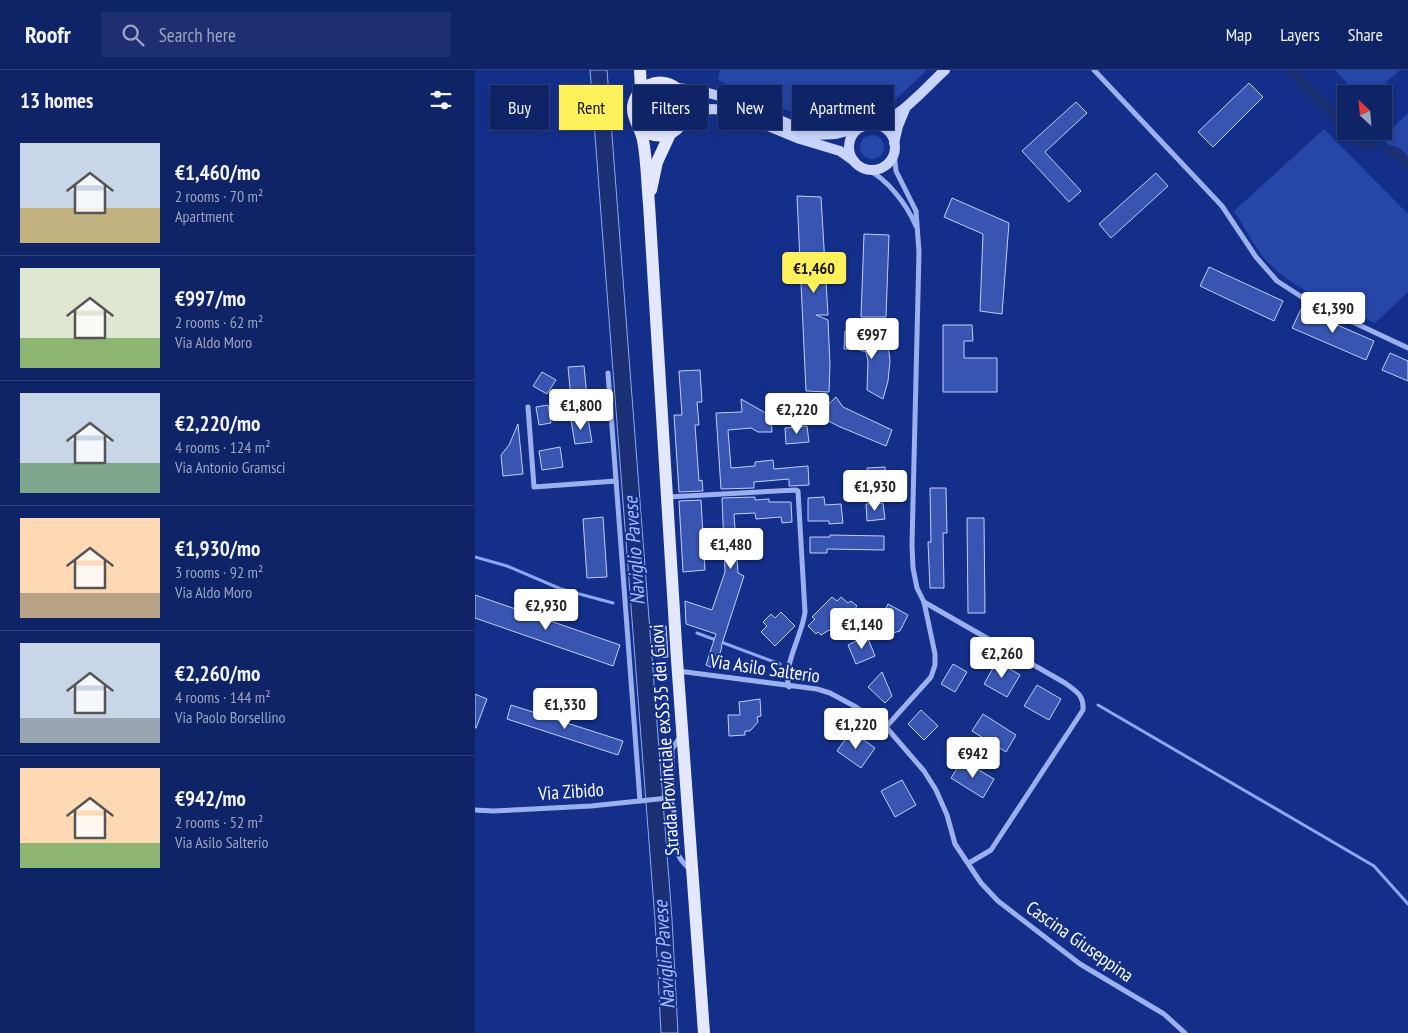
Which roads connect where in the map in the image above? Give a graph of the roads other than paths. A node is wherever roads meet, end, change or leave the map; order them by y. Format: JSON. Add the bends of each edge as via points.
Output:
{"nodes":[{"id":1,"x":640,"y":70,"type":"edge"},
{"id":2,"x":656,"y":70,"type":"edge"},
{"id":3,"x":945,"y":70,"type":"edge"},
{"id":4,"x":1094,"y":70,"type":"edge"},
{"id":5,"x":641,"y":85,"type":"edge"},
{"id":6,"x":650,"y":85,"type":"edge"},
{"id":7,"x":671,"y":85,"type":"joint"},
{"id":8,"x":708,"y":93,"type":"edge"},
{"id":9,"x":907,"y":106,"type":"junction"},
{"id":10,"x":708,"y":110,"type":"edge"},
{"id":11,"x":894,"y":116,"type":"edge"},
{"id":12,"x":792,"y":125,"type":"edge"},
{"id":13,"x":641,"y":130,"type":"edge"},
{"id":14,"x":644,"y":130,"type":"edge"},
{"id":15,"x":676,"y":130,"type":"edge"},
{"id":16,"x":803,"y":130,"type":"edge"},
{"id":17,"x":851,"y":130,"type":"edge"},
{"id":18,"x":859,"y":130,"type":"edge"},
{"id":19,"x":887,"y":130,"type":"edge"},
{"id":20,"x":670,"y":134,"type":"junction"},
{"id":21,"x":894,"y":147,"type":"junction"},
{"id":22,"x":854,"y":161,"type":"junction"},
{"id":23,"x":866,"y":169,"type":"junction"},
{"id":24,"x":649,"y":204,"type":"junction"},
{"id":25,"x":919,"y":234,"type":"junction"},
{"id":26,"x":1408,"y":348,"type":"edge"},
{"id":27,"x":608,"y":372,"type":"dead end"},
{"id":28,"x":528,"y":407,"type":"dead end"},
{"id":29,"x":616,"y":481,"type":"junction"},
{"id":30,"x":667,"y":497,"type":"junction"},
{"id":31,"x":924,"y":602,"type":"junction"},
{"id":32,"x":678,"y":671,"type":"junction"},
{"id":33,"x":789,"y":686,"type":"junction"},
{"id":34,"x":886,"y":727,"type":"junction"},
{"id":35,"x":682,"y":734,"type":"junction"},
{"id":36,"x":668,"y":798,"type":"junction"},
{"id":37,"x":640,"y":801,"type":"junction"},
{"id":38,"x":475,"y":810,"type":"edge"},
{"id":39,"x":969,"y":863,"type":"junction"},
{"id":40,"x":692,"y":873,"type":"junction"},
{"id":41,"x":704,"y":1033,"type":"edge"},
{"id":42,"x":1185,"y":1033,"type":"edge"}],
"edges":[{"from":1,"to":5,"type":"main road"},
{"from":2,"to":7,"type":"main road"},
{"from":3,"to":9,"type":"street"},
{"from":4,"to":26,"type":"street","via":[[1222,206],[1256,257],[1277,281],[1308,301]]},
{"from":6,"to":7,"type":"main road"},
{"from":8,"to":12,"type":"street"},
{"from":9,"to":11,"type":"street"},
{"from":9,"to":21,"type":"street","via":[[898,126]]},
{"from":10,"to":22,"type":"street","via":[[729,110],[799,139],[840,151]]},
{"from":13,"to":24,"type":"main road"},
{"from":14,"to":20,"type":"main road","via":[[653,135]]},
{"from":15,"to":20,"type":"main road"},
{"from":16,"to":17,"type":"street","via":[[815,135]]},
{"from":18,"to":22,"type":"street","via":[[850,142]]},
{"from":19,"to":21,"type":"street"},
{"from":20,"to":24,"type":"main road","via":[[657,162]]},
{"from":21,"to":23,"type":"street","via":[[891,159],[883,167]]},
{"from":21,"to":25,"type":"street","via":[[896,171],[914,206]]},
{"from":22,"to":23,"type":"street"},
{"from":23,"to":25,"type":"street","via":[[878,176],[899,199]]},
{"from":24,"to":30,"type":"main road","name":"Strada Provinciale exSS35 dei Giovi"},
{"from":25,"to":31,"type":"street","via":[[912,545],[917,588]]},
{"from":27,"to":29,"type":"street"},
{"from":28,"to":29,"type":"street","via":[[535,487]]},
{"from":29,"to":37,"type":"street"},
{"from":30,"to":32,"type":"main road","name":"Strada Provinciale exSS35 dei Giovi"},
{"from":30,"to":33,"type":"street","via":[[799,491],[805,612],[790,660]]},
{"from":31,"to":34,"type":"street","via":[[935,665],[931,677]]},
{"from":31,"to":39,"type":"street","via":[[1065,683],[1078,692],[1083,703],[1083,710],[989,852]]},
{"from":32,"to":33,"type":"street","name":"Via Asilo Salterio"},
{"from":32,"to":35,"type":"main road","name":"Strada Provinciale exSS35 dei Giovi"},
{"from":33,"to":34,"type":"street","name":"Via Asilo Salterio","via":[[830,693]]},
{"from":34,"to":39,"type":"street","name":"Via Asilo Salterio","via":[[936,790],[955,844]]},
{"from":35,"to":36,"type":"street","via":[[671,748],[672,793]]},
{"from":35,"to":40,"type":"main road","name":"Strada Provinciale exSS35 dei Giovi"},
{"from":36,"to":37,"type":"street","name":"Via Zibido"},
{"from":36,"to":40,"type":"street","via":[[673,804],[680,858]]},
{"from":37,"to":38,"type":"street","name":"Via Zibido"},
{"from":39,"to":42,"type":"street","name":"Cascina Giuseppina","via":[[997,901],[1080,964],[1164,1014]]},
{"from":40,"to":41,"type":"main road","name":"Strada Provinciale exSS35 dei Giovi"}]}
